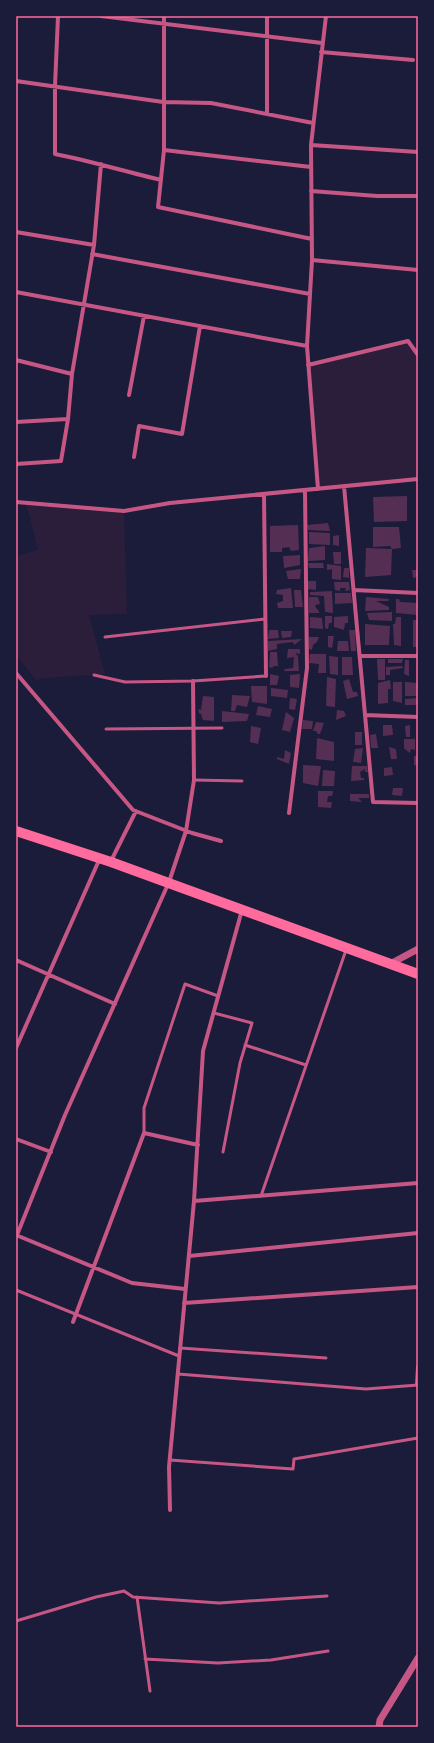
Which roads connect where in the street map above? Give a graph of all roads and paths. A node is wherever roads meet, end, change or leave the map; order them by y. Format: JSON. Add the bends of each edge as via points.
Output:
{"nodes":[{"id":1,"x":58,"y":16,"type":"edge"},
{"id":2,"x":101,"y":16,"type":"edge"},
{"id":3,"x":164,"y":16,"type":"edge"},
{"id":4,"x":266,"y":16,"type":"edge"},
{"id":5,"x":326,"y":16,"type":"edge"},
{"id":6,"x":164,"y":24,"type":"junction"},
{"id":7,"x":266,"y":36,"type":"junction"},
{"id":8,"x":322,"y":43,"type":"junction"},
{"id":9,"x":321,"y":52,"type":"junction"},
{"id":10,"x":413,"y":60,"type":"dead end"},
{"id":11,"x":16,"y":81,"type":"edge"},
{"id":12,"x":54,"y":86,"type":"junction"},
{"id":13,"x":163,"y":102,"type":"junction"},
{"id":14,"x":267,"y":114,"type":"junction"},
{"id":15,"x":313,"y":123,"type":"junction"},
{"id":16,"x":310,"y":144,"type":"junction"},
{"id":17,"x":164,"y":150,"type":"junction"},
{"id":18,"x":418,"y":152,"type":"edge"},
{"id":19,"x":101,"y":164,"type":"junction"},
{"id":20,"x":311,"y":167,"type":"junction"},
{"id":21,"x":161,"y":180,"type":"junction"},
{"id":22,"x":311,"y":191,"type":"junction"},
{"id":23,"x":418,"y":196,"type":"edge"},
{"id":24,"x":16,"y":232,"type":"edge"},
{"id":25,"x":312,"y":239,"type":"junction"},
{"id":26,"x":94,"y":245,"type":"junction"},
{"id":27,"x":92,"y":254,"type":"junction"},
{"id":28,"x":312,"y":260,"type":"junction"},
{"id":29,"x":418,"y":270,"type":"edge"},
{"id":30,"x":16,"y":292,"type":"edge"},
{"id":31,"x":310,"y":294,"type":"junction"},
{"id":32,"x":85,"y":305,"type":"junction"},
{"id":33,"x":144,"y":316,"type":"junction"},
{"id":34,"x":200,"y":326,"type":"junction"},
{"id":35,"x":307,"y":346,"type":"junction"},
{"id":36,"x":418,"y":355,"type":"edge"},
{"id":37,"x":16,"y":360,"type":"edge"},
{"id":38,"x":308,"y":364,"type":"junction"},
{"id":39,"x":72,"y":374,"type":"junction"},
{"id":40,"x":129,"y":395,"type":"dead end"},
{"id":41,"x":68,"y":419,"type":"junction"},
{"id":42,"x":16,"y":422,"type":"edge"},
{"id":43,"x":134,"y":457,"type":"dead end"},
{"id":44,"x":16,"y":464,"type":"edge"},
{"id":45,"x":418,"y":479,"type":"edge"},
{"id":46,"x":344,"y":486,"type":"junction"},
{"id":47,"x":318,"y":489,"type":"junction"},
{"id":48,"x":305,"y":490,"type":"junction"},
{"id":49,"x":264,"y":494,"type":"junction"},
{"id":50,"x":16,"y":502,"type":"edge"},
{"id":51,"x":354,"y":590,"type":"junction"},
{"id":52,"x":418,"y":593,"type":"edge"},
{"id":53,"x":265,"y":620,"type":"junction"},
{"id":54,"x":105,"y":637,"type":"dead end"},
{"id":55,"x":360,"y":656,"type":"junction"},
{"id":56,"x":418,"y":656,"type":"edge"},
{"id":57,"x":16,"y":673,"type":"edge"},
{"id":58,"x":94,"y":675,"type":"dead end"},
{"id":59,"x":266,"y":676,"type":"joint"},
{"id":60,"x":193,"y":681,"type":"junction"},
{"id":61,"x":365,"y":715,"type":"junction"},
{"id":62,"x":418,"y":717,"type":"edge"},
{"id":63,"x":193,"y":728,"type":"junction"},
{"id":64,"x":222,"y":728,"type":"dead end"},
{"id":65,"x":106,"y":729,"type":"dead end"},
{"id":66,"x":194,"y":780,"type":"junction"},
{"id":67,"x":242,"y":781,"type":"dead end"},
{"id":68,"x":418,"y":803,"type":"edge"},
{"id":69,"x":136,"y":812,"type":"junction"},
{"id":70,"x":289,"y":812,"type":"dead end"},
{"id":71,"x":186,"y":831,"type":"junction"},
{"id":72,"x":16,"y":832,"type":"edge"},
{"id":73,"x":221,"y":841,"type":"dead end"},
{"id":74,"x":100,"y":858,"type":"junction"},
{"id":75,"x":111,"y":862,"type":"junction"},
{"id":76,"x":169,"y":882,"type":"junction"},
{"id":77,"x":242,"y":909,"type":"junction"},
{"id":78,"x":347,"y":948,"type":"junction"},
{"id":79,"x":418,"y":949,"type":"edge"},
{"id":80,"x":16,"y":960,"type":"edge"},
{"id":81,"x":390,"y":964,"type":"junction"},
{"id":82,"x":418,"y":974,"type":"edge"},
{"id":83,"x":49,"y":975,"type":"junction"},
{"id":84,"x":218,"y":996,"type":"junction"},
{"id":85,"x":115,"y":1004,"type":"junction"},
{"id":86,"x":214,"y":1013,"type":"junction"},
{"id":87,"x":245,"y":1045,"type":"junction"},
{"id":88,"x":16,"y":1048,"type":"edge"},
{"id":89,"x":306,"y":1065,"type":"junction"},
{"id":90,"x":144,"y":1133,"type":"junction"},
{"id":91,"x":16,"y":1139,"type":"edge"},
{"id":92,"x":198,"y":1145,"type":"junction"},
{"id":93,"x":51,"y":1152,"type":"junction"},
{"id":94,"x":223,"y":1152,"type":"dead end"},
{"id":95,"x":418,"y":1183,"type":"edge"},
{"id":96,"x":261,"y":1196,"type":"junction"},
{"id":97,"x":194,"y":1201,"type":"junction"},
{"id":98,"x":418,"y":1233,"type":"edge"},
{"id":99,"x":16,"y":1235,"type":"edge"},
{"id":100,"x":189,"y":1256,"type":"junction"},
{"id":101,"x":93,"y":1267,"type":"junction"},
{"id":102,"x":418,"y":1287,"type":"edge"},
{"id":103,"x":186,"y":1289,"type":"junction"},
{"id":104,"x":16,"y":1290,"type":"edge"},
{"id":105,"x":184,"y":1303,"type":"junction"},
{"id":106,"x":76,"y":1314,"type":"junction"},
{"id":107,"x":73,"y":1322,"type":"dead end"},
{"id":108,"x":180,"y":1348,"type":"junction"},
{"id":109,"x":179,"y":1356,"type":"junction"},
{"id":110,"x":326,"y":1358,"type":"dead end"},
{"id":111,"x":418,"y":1367,"type":"edge"},
{"id":112,"x":178,"y":1374,"type":"junction"},
{"id":113,"x":418,"y":1385,"type":"edge"},
{"id":114,"x":418,"y":1438,"type":"edge"},
{"id":115,"x":170,"y":1460,"type":"junction"},
{"id":116,"x":170,"y":1510,"type":"dead end"},
{"id":117,"x":327,"y":1596,"type":"dead end"},
{"id":118,"x":137,"y":1598,"type":"junction"},
{"id":119,"x":16,"y":1621,"type":"edge"},
{"id":120,"x":328,"y":1650,"type":"dead end"},
{"id":121,"x":418,"y":1658,"type":"edge"},
{"id":122,"x":145,"y":1659,"type":"junction"},
{"id":123,"x":150,"y":1691,"type":"dead end"},
{"id":124,"x":379,"y":1727,"type":"edge"}],
"edges":[{"from":1,"to":12,"type":"street"},
{"from":2,"to":6,"type":"street"},
{"from":3,"to":6,"type":"street"},
{"from":4,"to":7,"type":"street"},
{"from":5,"to":8,"type":"street"},
{"from":6,"to":7,"type":"street"},
{"from":6,"to":13,"type":"street"},
{"from":7,"to":8,"type":"street"},
{"from":7,"to":14,"type":"street"},
{"from":8,"to":9,"type":"street"},
{"from":9,"to":10,"type":"street"},
{"from":9,"to":15,"type":"street"},
{"from":11,"to":12,"type":"street"},
{"from":12,"to":13,"type":"street"},
{"from":12,"to":19,"type":"street","via":[[55,154]]},
{"from":13,"to":14,"type":"street","via":[[211,103]]},
{"from":13,"to":17,"type":"street"},
{"from":14,"to":15,"type":"street"},
{"from":15,"to":16,"type":"street"},
{"from":16,"to":18,"type":"street"},
{"from":16,"to":20,"type":"street"},
{"from":17,"to":20,"type":"street"},
{"from":17,"to":21,"type":"street"},
{"from":19,"to":21,"type":"street"},
{"from":19,"to":26,"type":"street"},
{"from":20,"to":22,"type":"street"},
{"from":21,"to":25,"type":"street","via":[[158,208]]},
{"from":22,"to":23,"type":"street"},
{"from":22,"to":25,"type":"street"},
{"from":24,"to":26,"type":"street"},
{"from":25,"to":28,"type":"street"},
{"from":26,"to":27,"type":"street"},
{"from":27,"to":31,"type":"street"},
{"from":27,"to":32,"type":"street"},
{"from":28,"to":29,"type":"street"},
{"from":28,"to":31,"type":"street"},
{"from":30,"to":32,"type":"street"},
{"from":31,"to":35,"type":"street"},
{"from":32,"to":33,"type":"street"},
{"from":32,"to":39,"type":"street"},
{"from":33,"to":34,"type":"street"},
{"from":33,"to":40,"type":"street"},
{"from":34,"to":35,"type":"street"},
{"from":34,"to":43,"type":"street","via":[[182,434],[140,426]]},
{"from":35,"to":38,"type":"street"},
{"from":36,"to":38,"type":"street","via":[[408,341]]},
{"from":37,"to":39,"type":"street"},
{"from":38,"to":47,"type":"street"},
{"from":39,"to":41,"type":"street"},
{"from":41,"to":42,"type":"street"},
{"from":41,"to":44,"type":"street","via":[[61,461]]},
{"from":45,"to":46,"type":"street"},
{"from":46,"to":47,"type":"street"},
{"from":46,"to":51,"type":"street"},
{"from":47,"to":48,"type":"street"},
{"from":48,"to":49,"type":"street"},
{"from":48,"to":70,"type":"street","via":[[307,668]]},
{"from":49,"to":50,"type":"street","via":[[170,503],[124,511]]},
{"from":49,"to":53,"type":"street"},
{"from":51,"to":52,"type":"street"},
{"from":51,"to":55,"type":"street"},
{"from":53,"to":54,"type":"lane"},
{"from":53,"to":59,"type":"street"},
{"from":55,"to":56,"type":"street"},
{"from":55,"to":61,"type":"street"},
{"from":57,"to":69,"type":"street"},
{"from":58,"to":60,"type":"lane","via":[[125,682]]},
{"from":59,"to":60,"type":"lane"},
{"from":60,"to":63,"type":"street"},
{"from":61,"to":62,"type":"street"},
{"from":61,"to":68,"type":"street","via":[[373,802]]},
{"from":63,"to":64,"type":"lane"},
{"from":63,"to":65,"type":"lane"},
{"from":63,"to":66,"type":"street"},
{"from":66,"to":67,"type":"lane"},
{"from":66,"to":71,"type":"street"},
{"from":69,"to":71,"type":"street"},
{"from":69,"to":75,"type":"street"},
{"from":71,"to":73,"type":"street"},
{"from":71,"to":76,"type":"street"},
{"from":72,"to":74,"type":"main road"},
{"from":74,"to":75,"type":"main road"},
{"from":74,"to":83,"type":"street"},
{"from":75,"to":76,"type":"main road"},
{"from":76,"to":77,"type":"main road"},
{"from":76,"to":85,"type":"street"},
{"from":77,"to":78,"type":"main road"},
{"from":77,"to":84,"type":"street"},
{"from":78,"to":81,"type":"main road"},
{"from":78,"to":89,"type":"lane"},
{"from":79,"to":81,"type":"street"},
{"from":80,"to":83,"type":"street"},
{"from":81,"to":82,"type":"main road"},
{"from":83,"to":85,"type":"street"},
{"from":83,"to":88,"type":"street"},
{"from":84,"to":86,"type":"street"},
{"from":84,"to":90,"type":"lane","via":[[185,984],[144,1108]]},
{"from":85,"to":93,"type":"street"},
{"from":86,"to":87,"type":"lane","via":[[252,1023]]},
{"from":86,"to":92,"type":"street","via":[[203,1051]]},
{"from":87,"to":89,"type":"lane"},
{"from":87,"to":94,"type":"lane"},
{"from":89,"to":96,"type":"lane"},
{"from":90,"to":92,"type":"street"},
{"from":90,"to":101,"type":"street"},
{"from":91,"to":93,"type":"street"},
{"from":92,"to":97,"type":"street"},
{"from":93,"to":99,"type":"street"},
{"from":95,"to":96,"type":"street"},
{"from":96,"to":97,"type":"street"},
{"from":97,"to":100,"type":"street"},
{"from":98,"to":100,"type":"street"},
{"from":99,"to":101,"type":"street"},
{"from":100,"to":103,"type":"street"},
{"from":101,"to":103,"type":"street","via":[[132,1283]]},
{"from":101,"to":106,"type":"street"},
{"from":102,"to":105,"type":"street"},
{"from":103,"to":105,"type":"street"},
{"from":104,"to":106,"type":"lane"},
{"from":105,"to":108,"type":"street"},
{"from":106,"to":107,"type":"street"},
{"from":106,"to":109,"type":"lane"},
{"from":108,"to":109,"type":"street"},
{"from":108,"to":110,"type":"lane"},
{"from":109,"to":112,"type":"street"},
{"from":111,"to":113,"type":"street"},
{"from":112,"to":113,"type":"lane","via":[[366,1389]]},
{"from":112,"to":115,"type":"street"},
{"from":114,"to":115,"type":"lane","via":[[294,1459],[293,1469]]},
{"from":115,"to":116,"type":"street"},
{"from":117,"to":118,"type":"lane","via":[[219,1603]]},
{"from":118,"to":119,"type":"lane","via":[[124,1591]]},
{"from":118,"to":122,"type":"lane"},
{"from":120,"to":122,"type":"lane","via":[[271,1660],[218,1664]]},
{"from":121,"to":124,"type":"street","via":[[380,1720]]},
{"from":122,"to":123,"type":"lane"}]}
